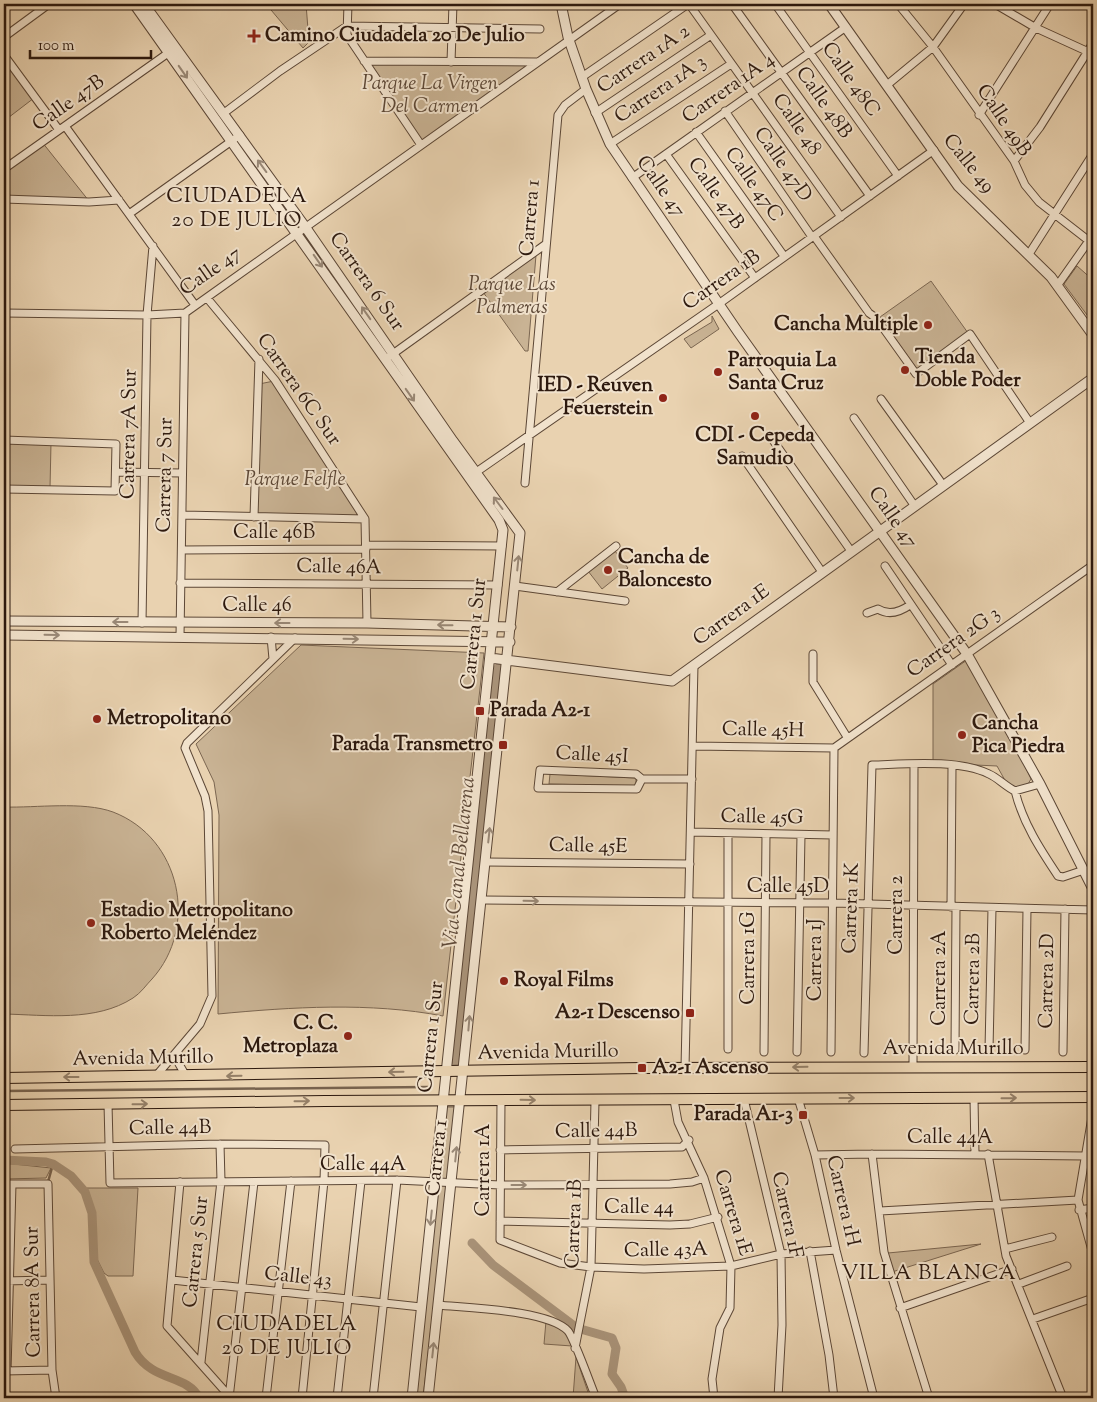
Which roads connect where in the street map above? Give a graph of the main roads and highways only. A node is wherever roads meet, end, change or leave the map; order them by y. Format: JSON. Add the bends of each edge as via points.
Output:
{"nodes":[{"id":1,"x":1093,"y":1067,"type":"edge"},
{"id":2,"x":4,"y":1078,"type":"edge"},
{"id":3,"x":1093,"y":1097,"type":"edge"},
{"id":4,"x":4,"y":1105,"type":"edge"}],
"edges":[{"from":1,"to":2,"type":"main road","name":"Avenida Murillo","one_way":true,"via":[[685,1068]]},
{"from":4,"to":3,"type":"main road","one_way":true}]}
